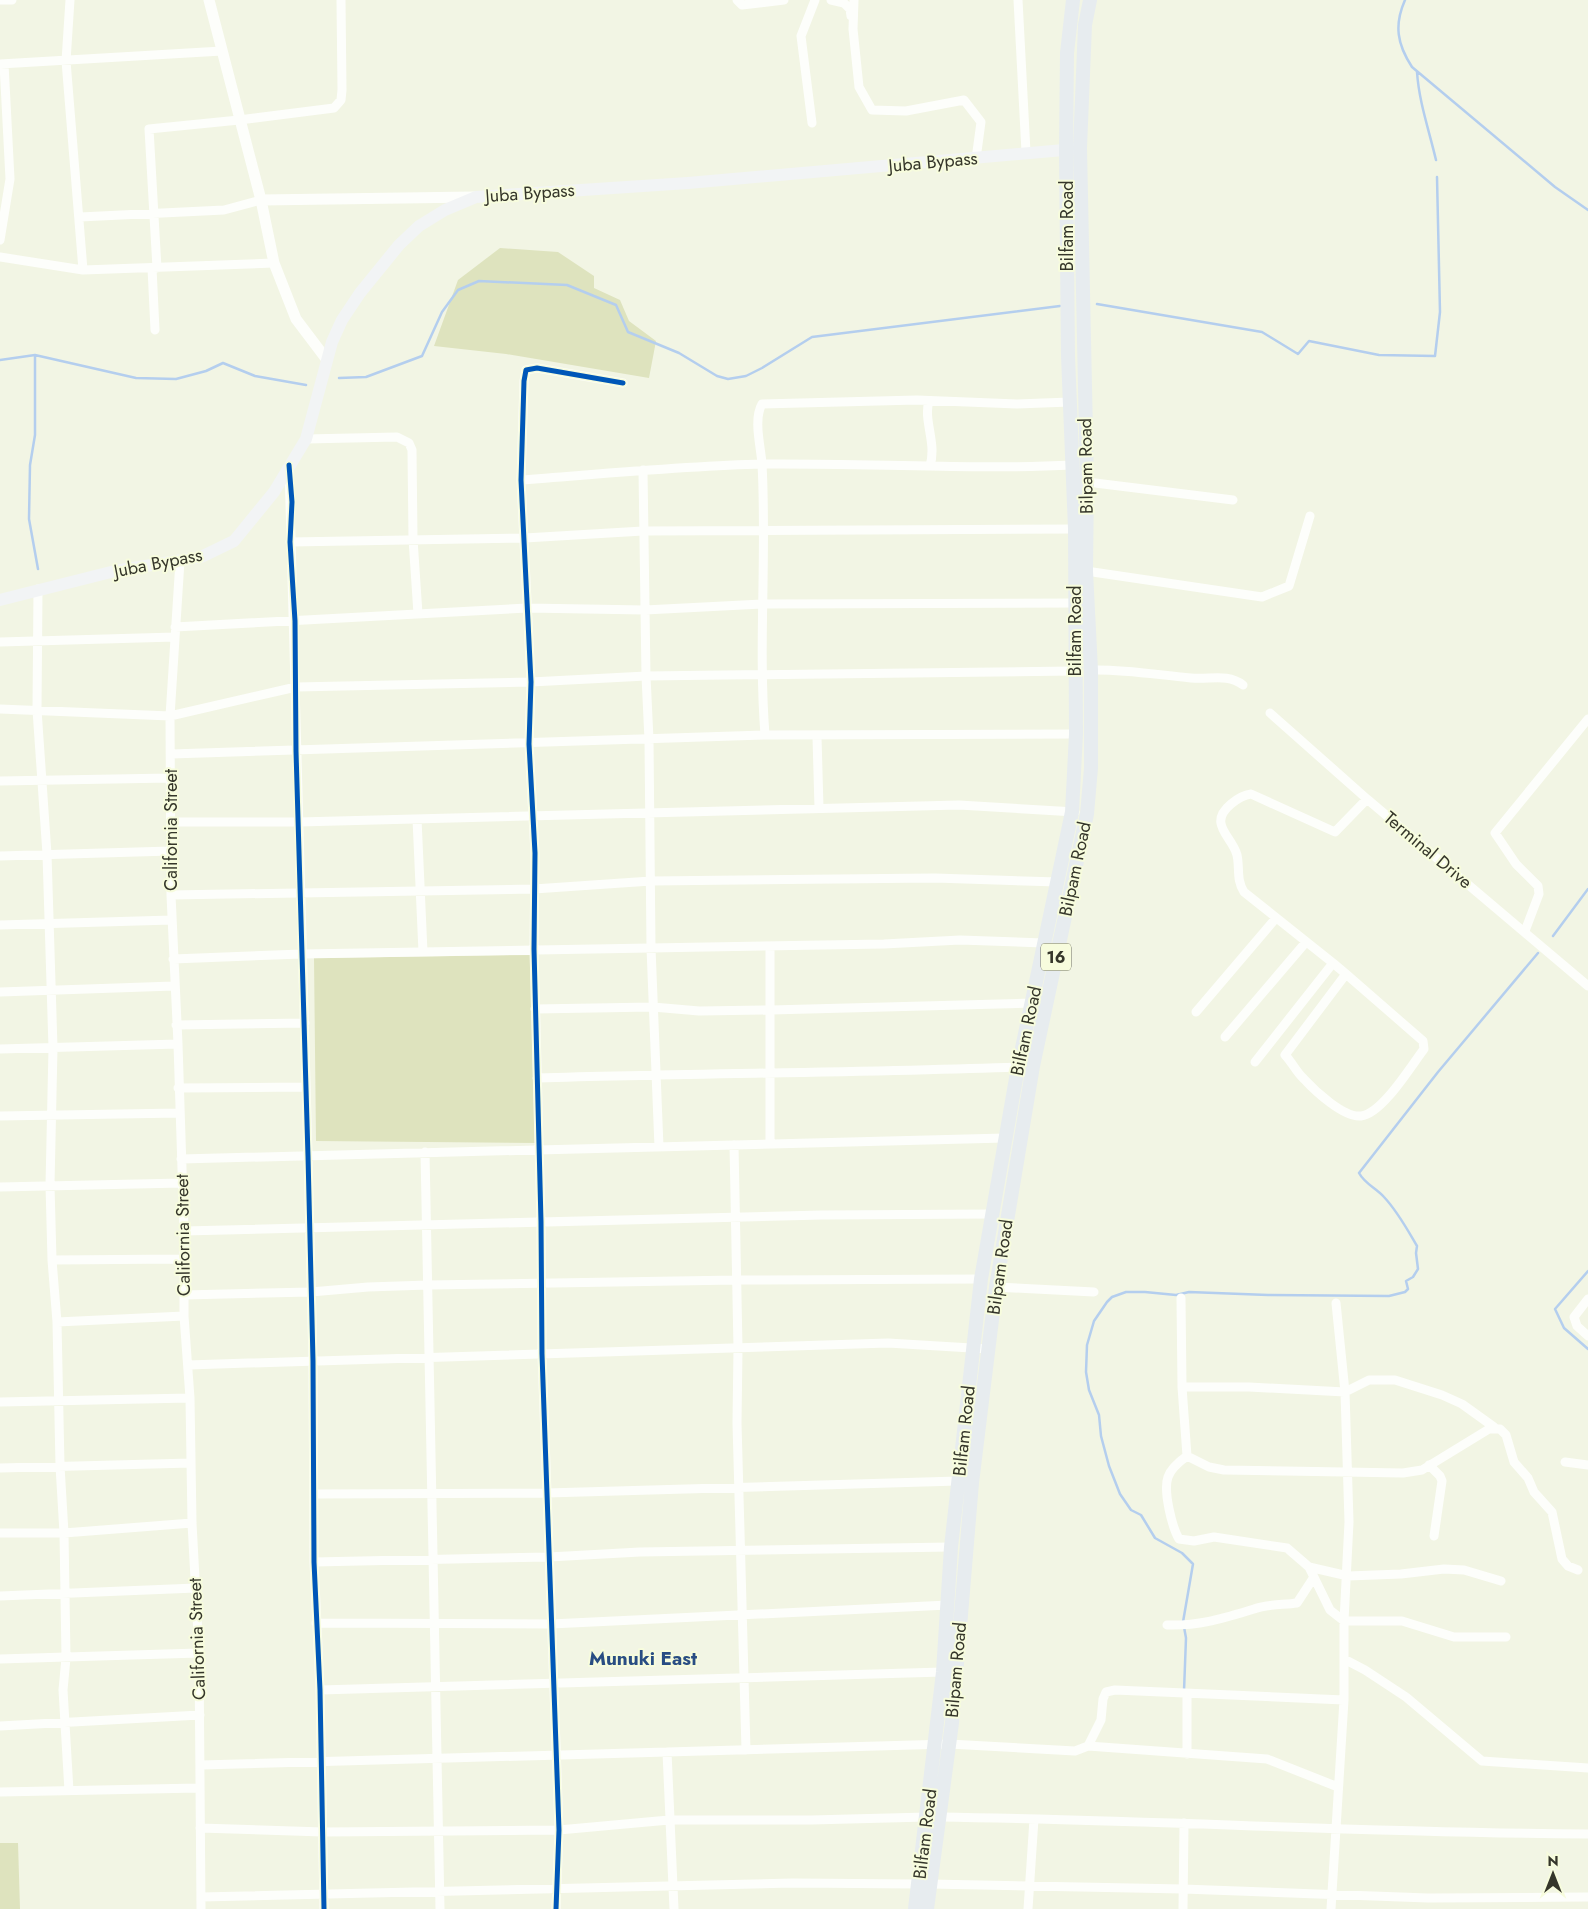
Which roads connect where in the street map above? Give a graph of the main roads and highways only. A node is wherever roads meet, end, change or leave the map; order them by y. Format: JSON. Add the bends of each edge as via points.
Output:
{"nodes":[{"id":1,"x":1073,"y":0,"type":"edge"},
{"id":2,"x":1090,"y":0,"type":"edge"},
{"id":3,"x":1080,"y":148,"type":"junction"},
{"id":4,"x":0,"y":600,"type":"edge"},
{"id":5,"x":942,"y":1745,"type":"junction"},
{"id":6,"x":924,"y":1884,"type":"junction"},
{"id":7,"x":915,"y":1909,"type":"edge"},
{"id":8,"x":927,"y":1909,"type":"edge"}],
"edges":[{"from":1,"to":5,"type":"main road","name":"Bilfam Road","number":"16","via":[[1066,63],[1067,330],[1075,529],[1076,734],[1072,812],[1018,1067],[981,1279],[951,1547]]},
{"from":2,"to":3,"type":"main road","name":"Bilpam Road","number":"16"},
{"from":3,"to":4,"type":"main road","name":"Juba Bypass","via":[[688,183],[476,196],[418,226],[360,293],[342,320],[327,360],[306,439],[274,492],[234,541],[201,557],[115,571]]},
{"from":3,"to":5,"type":"main road","name":"Bilpam Road","number":"16","via":[[1091,768],[1087,814],[1033,1066],[996,1286]]},
{"from":5,"to":6,"type":"main road","name":"Bilpam Road","number":"16"},
{"from":6,"to":7,"type":"main road","name":"Bilfam Road","number":"16"},
{"from":6,"to":8,"type":"main road","name":"Bilpam Road","number":"16"}]}
